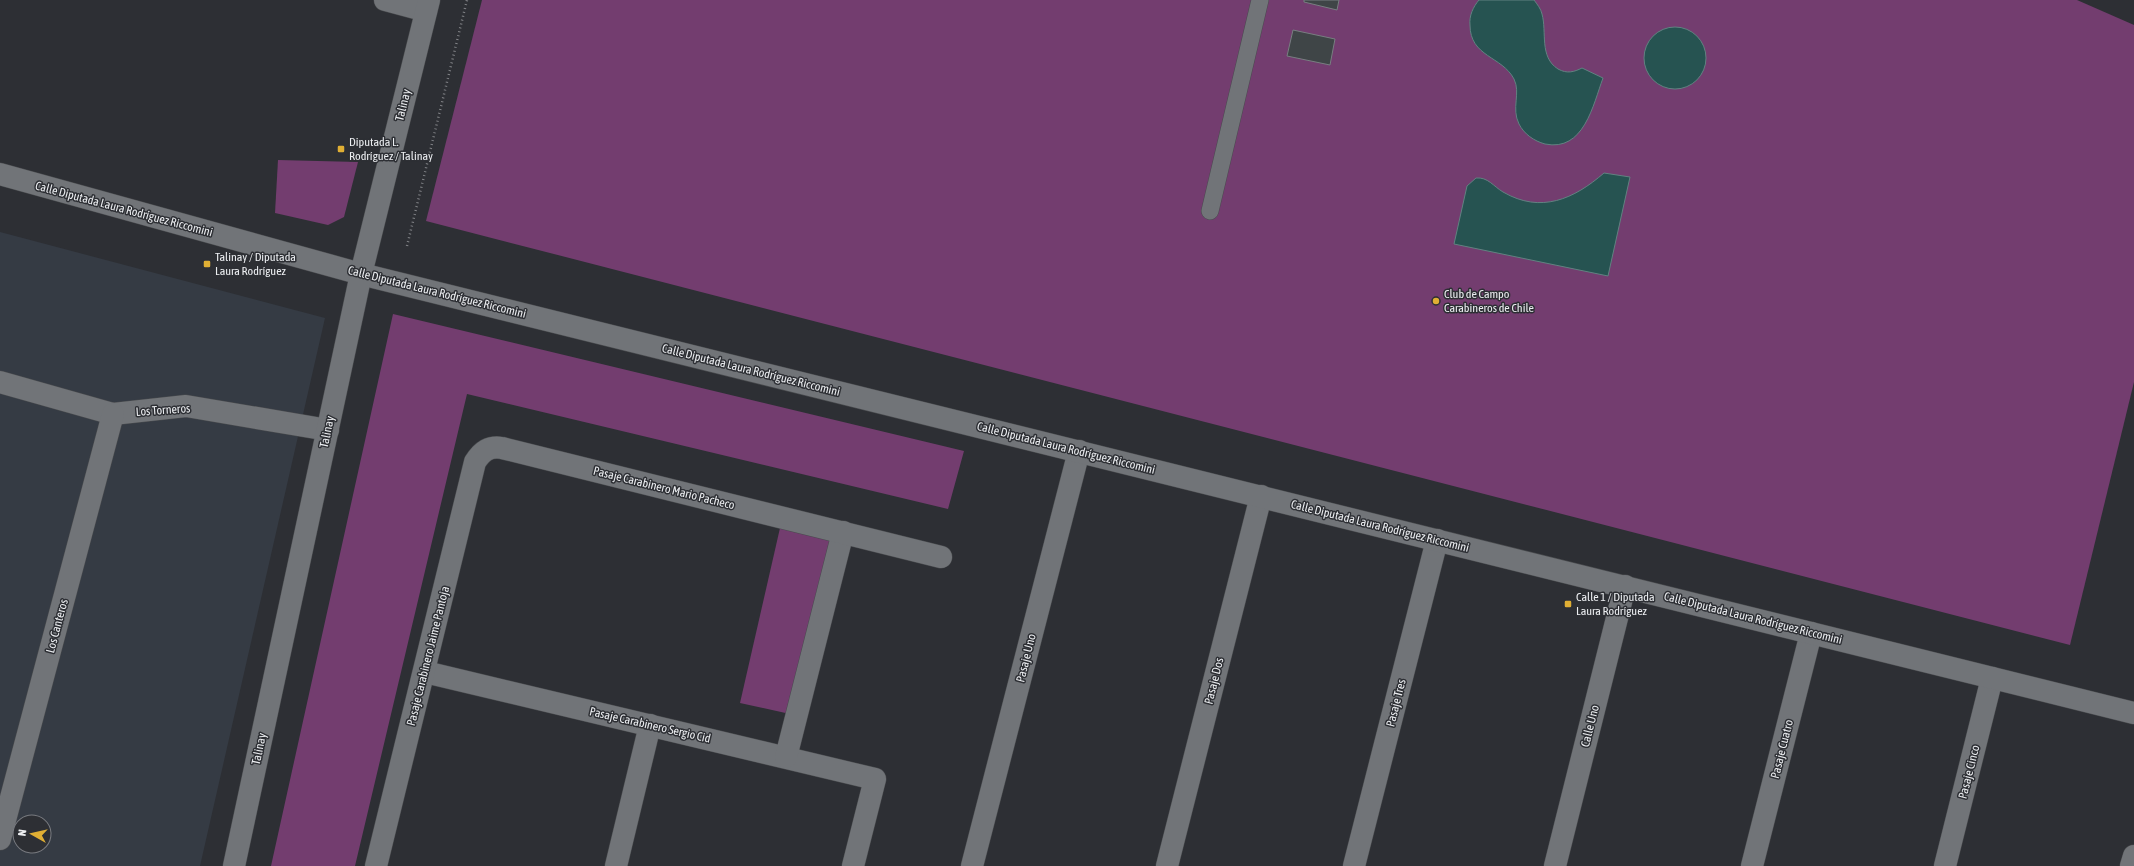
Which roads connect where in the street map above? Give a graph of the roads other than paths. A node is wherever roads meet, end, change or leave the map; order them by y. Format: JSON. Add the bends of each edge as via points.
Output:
{"nodes":[{"id":1,"x":385,"y":0,"type":"edge"},
{"id":2,"x":1260,"y":0,"type":"edge"},
{"id":3,"x":427,"y":5,"type":"edge"},
{"id":4,"x":0,"y":174,"type":"edge"},
{"id":5,"x":1210,"y":211,"type":"dead end"},
{"id":6,"x":361,"y":274,"type":"junction"},
{"id":7,"x":0,"y":382,"type":"edge"},
{"id":8,"x":114,"y":414,"type":"junction"},
{"id":9,"x":328,"y":430,"type":"junction"},
{"id":10,"x":486,"y":450,"type":"joint"},
{"id":11,"x":1080,"y":451,"type":"junction"},
{"id":12,"x":1260,"y":496,"type":"junction"},
{"id":13,"x":843,"y":532,"type":"junction"},
{"id":14,"x":1437,"y":540,"type":"junction"},
{"id":15,"x":941,"y":557,"type":"dead end"},
{"id":16,"x":1625,"y":586,"type":"junction"},
{"id":17,"x":1811,"y":633,"type":"junction"},
{"id":18,"x":425,"y":672,"type":"junction"},
{"id":19,"x":1992,"y":678,"type":"junction"},
{"id":20,"x":2134,"y":713,"type":"edge"},
{"id":21,"x":650,"y":725,"type":"junction"},
{"id":22,"x":786,"y":757,"type":"junction"},
{"id":23,"x":0,"y":839,"type":"edge"},
{"id":24,"x":2134,"y":856,"type":"edge"},
{"id":25,"x":234,"y":866,"type":"edge"},
{"id":26,"x":376,"y":866,"type":"edge"},
{"id":27,"x":616,"y":866,"type":"edge"},
{"id":28,"x":854,"y":866,"type":"edge"},
{"id":29,"x":972,"y":866,"type":"edge"},
{"id":30,"x":1167,"y":866,"type":"edge"},
{"id":31,"x":1354,"y":866,"type":"edge"},
{"id":32,"x":1555,"y":866,"type":"edge"},
{"id":33,"x":1752,"y":866,"type":"edge"},
{"id":34,"x":1945,"y":866,"type":"edge"},
{"id":35,"x":2131,"y":866,"type":"edge"}],
"edges":[{"from":1,"to":3,"type":"street"},
{"from":2,"to":5,"type":"lane"},
{"from":3,"to":6,"type":"street","name":"Talinay"},
{"from":4,"to":6,"type":"street","name":"Calle Diputada Laura Rodríguez Riccomini"},
{"from":6,"to":9,"type":"street","name":"Talinay"},
{"from":6,"to":11,"type":"street","name":"Calle Diputada Laura Rodríguez Riccomini"},
{"from":7,"to":8,"type":"street","name":"Los Torneros"},
{"from":8,"to":9,"type":"street","name":"Los Torneros","via":[[186,406]]},
{"from":8,"to":23,"type":"street","name":"Los Canteros"},
{"from":9,"to":25,"type":"street","name":"Talinay"},
{"from":10,"to":13,"type":"street","name":"Pasaje Carabinero Mario Pacheco","via":[[502,448]]},
{"from":10,"to":18,"type":"street","name":"Pasaje Carabinero Jaime Pantoja","via":[[475,462]]},
{"from":11,"to":12,"type":"street","name":"Calle Diputada Laura Rodríguez Riccomini"},
{"from":11,"to":29,"type":"street","name":"Pasaje Uno"},
{"from":12,"to":14,"type":"street","name":"Calle Diputada Laura Rodríguez Riccomini"},
{"from":12,"to":30,"type":"street","name":"Pasaje Dos"},
{"from":13,"to":15,"type":"street","name":"Pasaje Carabinero Mario Pacheco"},
{"from":13,"to":22,"type":"street"},
{"from":14,"to":16,"type":"street","name":"Calle Diputada Laura Rodríguez Riccomini"},
{"from":14,"to":31,"type":"street","name":"Pasaje Tres"},
{"from":16,"to":17,"type":"street","name":"Calle Diputada Laura Rodríguez Riccomini"},
{"from":16,"to":32,"type":"street","name":"Calle Uno"},
{"from":17,"to":19,"type":"street","name":"Calle Diputada Laura Rodríguez Riccomini"},
{"from":17,"to":33,"type":"street","name":"Pasaje Cuatro"},
{"from":18,"to":21,"type":"street","name":"Pasaje Carabinero Sergio Cid"},
{"from":18,"to":26,"type":"street","name":"Pasaje Carabinero Jaime Pantoja"},
{"from":19,"to":20,"type":"street","name":"Calle Diputada Laura Rodríguez Riccomini"},
{"from":19,"to":34,"type":"street","name":"Pasaje Cinco"},
{"from":21,"to":22,"type":"street","name":"Pasaje Carabinero Sergio Cid"},
{"from":21,"to":27,"type":"street"},
{"from":22,"to":28,"type":"street","name":"Pasaje Carabinero Sergio Cid","via":[[875,779]]},
{"from":24,"to":35,"type":"street"}]}
